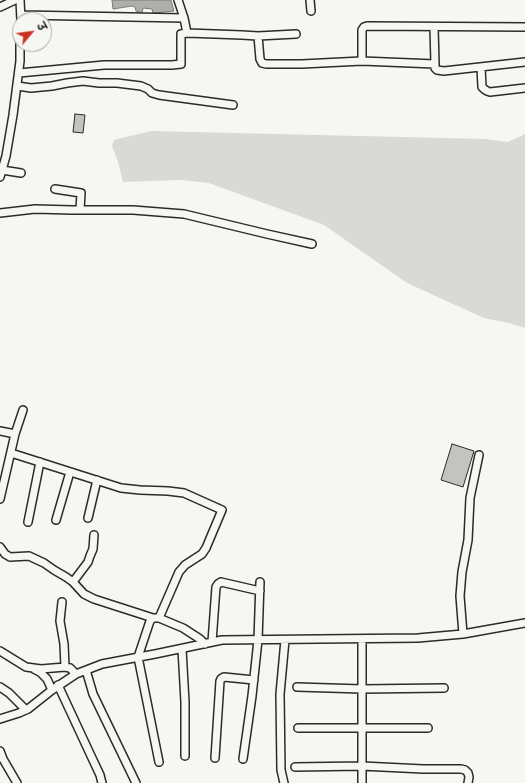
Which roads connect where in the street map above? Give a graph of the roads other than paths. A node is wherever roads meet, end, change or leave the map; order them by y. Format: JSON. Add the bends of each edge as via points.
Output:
{"nodes":[{"id":1,"x":15,"y":0,"type":"edge"},
{"id":2,"x":20,"y":0,"type":"edge"},
{"id":3,"x":178,"y":0,"type":"edge"},
{"id":4,"x":310,"y":0,"type":"edge"},
{"id":5,"x":0,"y":8,"type":"edge"},
{"id":6,"x":311,"y":11,"type":"dead end"},
{"id":7,"x":21,"y":12,"type":"edge"},
{"id":8,"x":52,"y":17,"type":"edge"},
{"id":9,"x":184,"y":18,"type":"junction"},
{"id":10,"x":434,"y":27,"type":"junction"},
{"id":11,"x":525,"y":27,"type":"edge"},
{"id":12,"x":187,"y":33,"type":"junction"},
{"id":13,"x":296,"y":34,"type":"dead end"},
{"id":14,"x":258,"y":36,"type":"junction"},
{"id":15,"x":20,"y":52,"type":"edge"},
{"id":16,"x":362,"y":61,"type":"junction"},
{"id":17,"x":525,"y":62,"type":"edge"},
{"id":18,"x":435,"y":64,"type":"junction"},
{"id":19,"x":481,"y":67,"type":"junction"},
{"id":20,"x":19,"y":73,"type":"junction"},
{"id":21,"x":17,"y":86,"type":"junction"},
{"id":22,"x":525,"y":88,"type":"edge"},
{"id":23,"x":232,"y":105,"type":"dead end"},
{"id":24,"x":2,"y":170,"type":"junction"},
{"id":25,"x":21,"y":173,"type":"dead end"},
{"id":26,"x":0,"y":177,"type":"edge"},
{"id":27,"x":55,"y":189,"type":"dead end"},
{"id":28,"x":80,"y":210,"type":"junction"},
{"id":29,"x":0,"y":213,"type":"edge"},
{"id":30,"x":312,"y":244,"type":"dead end"},
{"id":31,"x":23,"y":410,"type":"dead end"},
{"id":32,"x":0,"y":431,"type":"edge"},
{"id":33,"x":15,"y":434,"type":"junction"},
{"id":34,"x":11,"y":453,"type":"junction"},
{"id":35,"x":479,"y":455,"type":"dead end"},
{"id":36,"x":40,"y":462,"type":"junction"},
{"id":37,"x":70,"y":472,"type":"junction"},
{"id":38,"x":97,"y":480,"type":"junction"},
{"id":39,"x":0,"y":499,"type":"edge"},
{"id":40,"x":88,"y":518,"type":"dead end"},
{"id":41,"x":56,"y":520,"type":"dead end"},
{"id":42,"x":28,"y":522,"type":"dead end"},
{"id":43,"x":94,"y":535,"type":"dead end"},
{"id":44,"x":0,"y":547,"type":"edge"},
{"id":45,"x":3,"y":555,"type":"edge"},
{"id":46,"x":73,"y":582,"type":"junction"},
{"id":47,"x":260,"y":582,"type":"dead end"},
{"id":48,"x":260,"y":591,"type":"junction"},
{"id":49,"x":62,"y":602,"type":"dead end"},
{"id":50,"x":156,"y":618,"type":"junction"},
{"id":51,"x":525,"y":623,"type":"edge"},
{"id":52,"x":462,"y":634,"type":"junction"},
{"id":53,"x":362,"y":639,"type":"junction"},
{"id":54,"x":258,"y":640,"type":"junction"},
{"id":55,"x":285,"y":640,"type":"junction"},
{"id":56,"x":209,"y":643,"type":"junction"},
{"id":57,"x":182,"y":649,"type":"junction"},
{"id":58,"x":0,"y":651,"type":"edge"},
{"id":59,"x":138,"y":657,"type":"junction"},
{"id":60,"x":65,"y":667,"type":"junction"},
{"id":61,"x":32,"y":668,"type":"junction"},
{"id":62,"x":86,"y":670,"type":"junction"},
{"id":63,"x":76,"y":674,"type":"junction"},
{"id":64,"x":254,"y":680,"type":"junction"},
{"id":65,"x":0,"y":686,"type":"edge"},
{"id":66,"x":297,"y":687,"type":"dead end"},
{"id":67,"x":55,"y":688,"type":"junction"},
{"id":68,"x":444,"y":688,"type":"dead end"},
{"id":69,"x":362,"y":689,"type":"junction"},
{"id":70,"x":26,"y":710,"type":"junction"},
{"id":71,"x":0,"y":719,"type":"edge"},
{"id":72,"x":298,"y":728,"type":"dead end"},
{"id":73,"x":362,"y":728,"type":"junction"},
{"id":74,"x":428,"y":728,"type":"dead end"},
{"id":75,"x":0,"y":751,"type":"edge"},
{"id":76,"x":185,"y":756,"type":"dead end"},
{"id":77,"x":215,"y":758,"type":"dead end"},
{"id":78,"x":243,"y":759,"type":"dead end"},
{"id":79,"x":160,"y":762,"type":"dead end"},
{"id":80,"x":362,"y":766,"type":"junction"},
{"id":81,"x":295,"y":767,"type":"dead end"},
{"id":82,"x":17,"y":783,"type":"edge"},
{"id":83,"x":102,"y":783,"type":"edge"},
{"id":84,"x":136,"y":783,"type":"edge"},
{"id":85,"x":284,"y":783,"type":"edge"},
{"id":86,"x":362,"y":783,"type":"edge"},
{"id":87,"x":468,"y":783,"type":"edge"}],
"edges":[{"from":1,"to":5,"type":"street"},
{"from":2,"to":7,"type":"street"},
{"from":3,"to":9,"type":"street"},
{"from":4,"to":6,"type":"street"},
{"from":8,"to":9,"type":"street"},
{"from":9,"to":12,"type":"street"},
{"from":10,"to":11,"type":"street"},
{"from":10,"to":16,"type":"street","via":[[367,26],[362,30]]},
{"from":10,"to":18,"type":"street"},
{"from":12,"to":14,"type":"street"},
{"from":12,"to":20,"type":"street","via":[[180,36],[181,64],[104,65]]},
{"from":13,"to":14,"type":"street"},
{"from":14,"to":16,"type":"street","via":[[260,59],[266,64]]},
{"from":15,"to":20,"type":"street"},
{"from":16,"to":18,"type":"street"},
{"from":17,"to":19,"type":"street"},
{"from":18,"to":19,"type":"street","via":[[435,68],[440,71]]},
{"from":19,"to":22,"type":"street","via":[[482,87],[487,91]]},
{"from":20,"to":21,"type":"street"},
{"from":21,"to":23,"type":"street","via":[[31,88],[83,81],[117,83],[141,86],[159,95]]},
{"from":21,"to":24,"type":"street"},
{"from":24,"to":25,"type":"street"},
{"from":24,"to":26,"type":"street"},
{"from":27,"to":28,"type":"street","via":[[80,193]]},
{"from":28,"to":29,"type":"street","via":[[35,208]]},
{"from":28,"to":30,"type":"street","via":[[133,210],[184,214]]},
{"from":31,"to":33,"type":"street"},
{"from":32,"to":33,"type":"street"},
{"from":33,"to":34,"type":"street"},
{"from":34,"to":36,"type":"street"},
{"from":34,"to":39,"type":"street"},
{"from":35,"to":52,"type":"street","via":[[470,498],[468,540],[462,572]]},
{"from":36,"to":37,"type":"street"},
{"from":36,"to":42,"type":"street"},
{"from":37,"to":38,"type":"street"},
{"from":37,"to":41,"type":"street"},
{"from":38,"to":40,"type":"street"},
{"from":38,"to":50,"type":"street","via":[[121,488],[184,493],[222,510],[206,548],[179,572]]},
{"from":43,"to":46,"type":"street","via":[[93,549],[88,562]]},
{"from":44,"to":45,"type":"street"},
{"from":45,"to":46,"type":"street","via":[[29,556]]},
{"from":46,"to":50,"type":"street","via":[[84,594],[94,599]]},
{"from":47,"to":48,"type":"street"},
{"from":48,"to":54,"type":"street"},
{"from":48,"to":56,"type":"street","via":[[221,582],[218,584]]},
{"from":49,"to":60,"type":"street","via":[[60,621]]},
{"from":50,"to":56,"type":"street","via":[[183,628]]},
{"from":50,"to":59,"type":"street","via":[[150,621]]},
{"from":51,"to":52,"type":"street"},
{"from":52,"to":53,"type":"street"},
{"from":53,"to":55,"type":"street"},
{"from":53,"to":69,"type":"street"},
{"from":54,"to":55,"type":"street"},
{"from":54,"to":56,"type":"street","via":[[222,640]]},
{"from":54,"to":64,"type":"street"},
{"from":55,"to":85,"type":"street","via":[[280,694],[281,770]]},
{"from":56,"to":57,"type":"street"},
{"from":57,"to":59,"type":"street"},
{"from":57,"to":76,"type":"street"},
{"from":58,"to":61,"type":"street","via":[[20,664]]},
{"from":59,"to":62,"type":"street"},
{"from":59,"to":79,"type":"street"},
{"from":60,"to":61,"type":"street"},
{"from":60,"to":63,"type":"street"},
{"from":61,"to":67,"type":"street","via":[[40,672]]},
{"from":62,"to":63,"type":"street"},
{"from":62,"to":84,"type":"street","via":[[94,694]]},
{"from":63,"to":67,"type":"street"},
{"from":64,"to":77,"type":"street","via":[[221,679]]},
{"from":64,"to":78,"type":"street"},
{"from":65,"to":70,"type":"street"},
{"from":66,"to":69,"type":"street"},
{"from":67,"to":70,"type":"street"},
{"from":67,"to":83,"type":"street","via":[[95,762]]},
{"from":68,"to":69,"type":"street"},
{"from":69,"to":73,"type":"street"},
{"from":70,"to":71,"type":"street"},
{"from":72,"to":73,"type":"street"},
{"from":73,"to":74,"type":"street"},
{"from":73,"to":80,"type":"street"},
{"from":75,"to":82,"type":"street"},
{"from":80,"to":81,"type":"street"},
{"from":80,"to":86,"type":"street"},
{"from":80,"to":87,"type":"street","via":[[461,769],[468,773]]}]}
